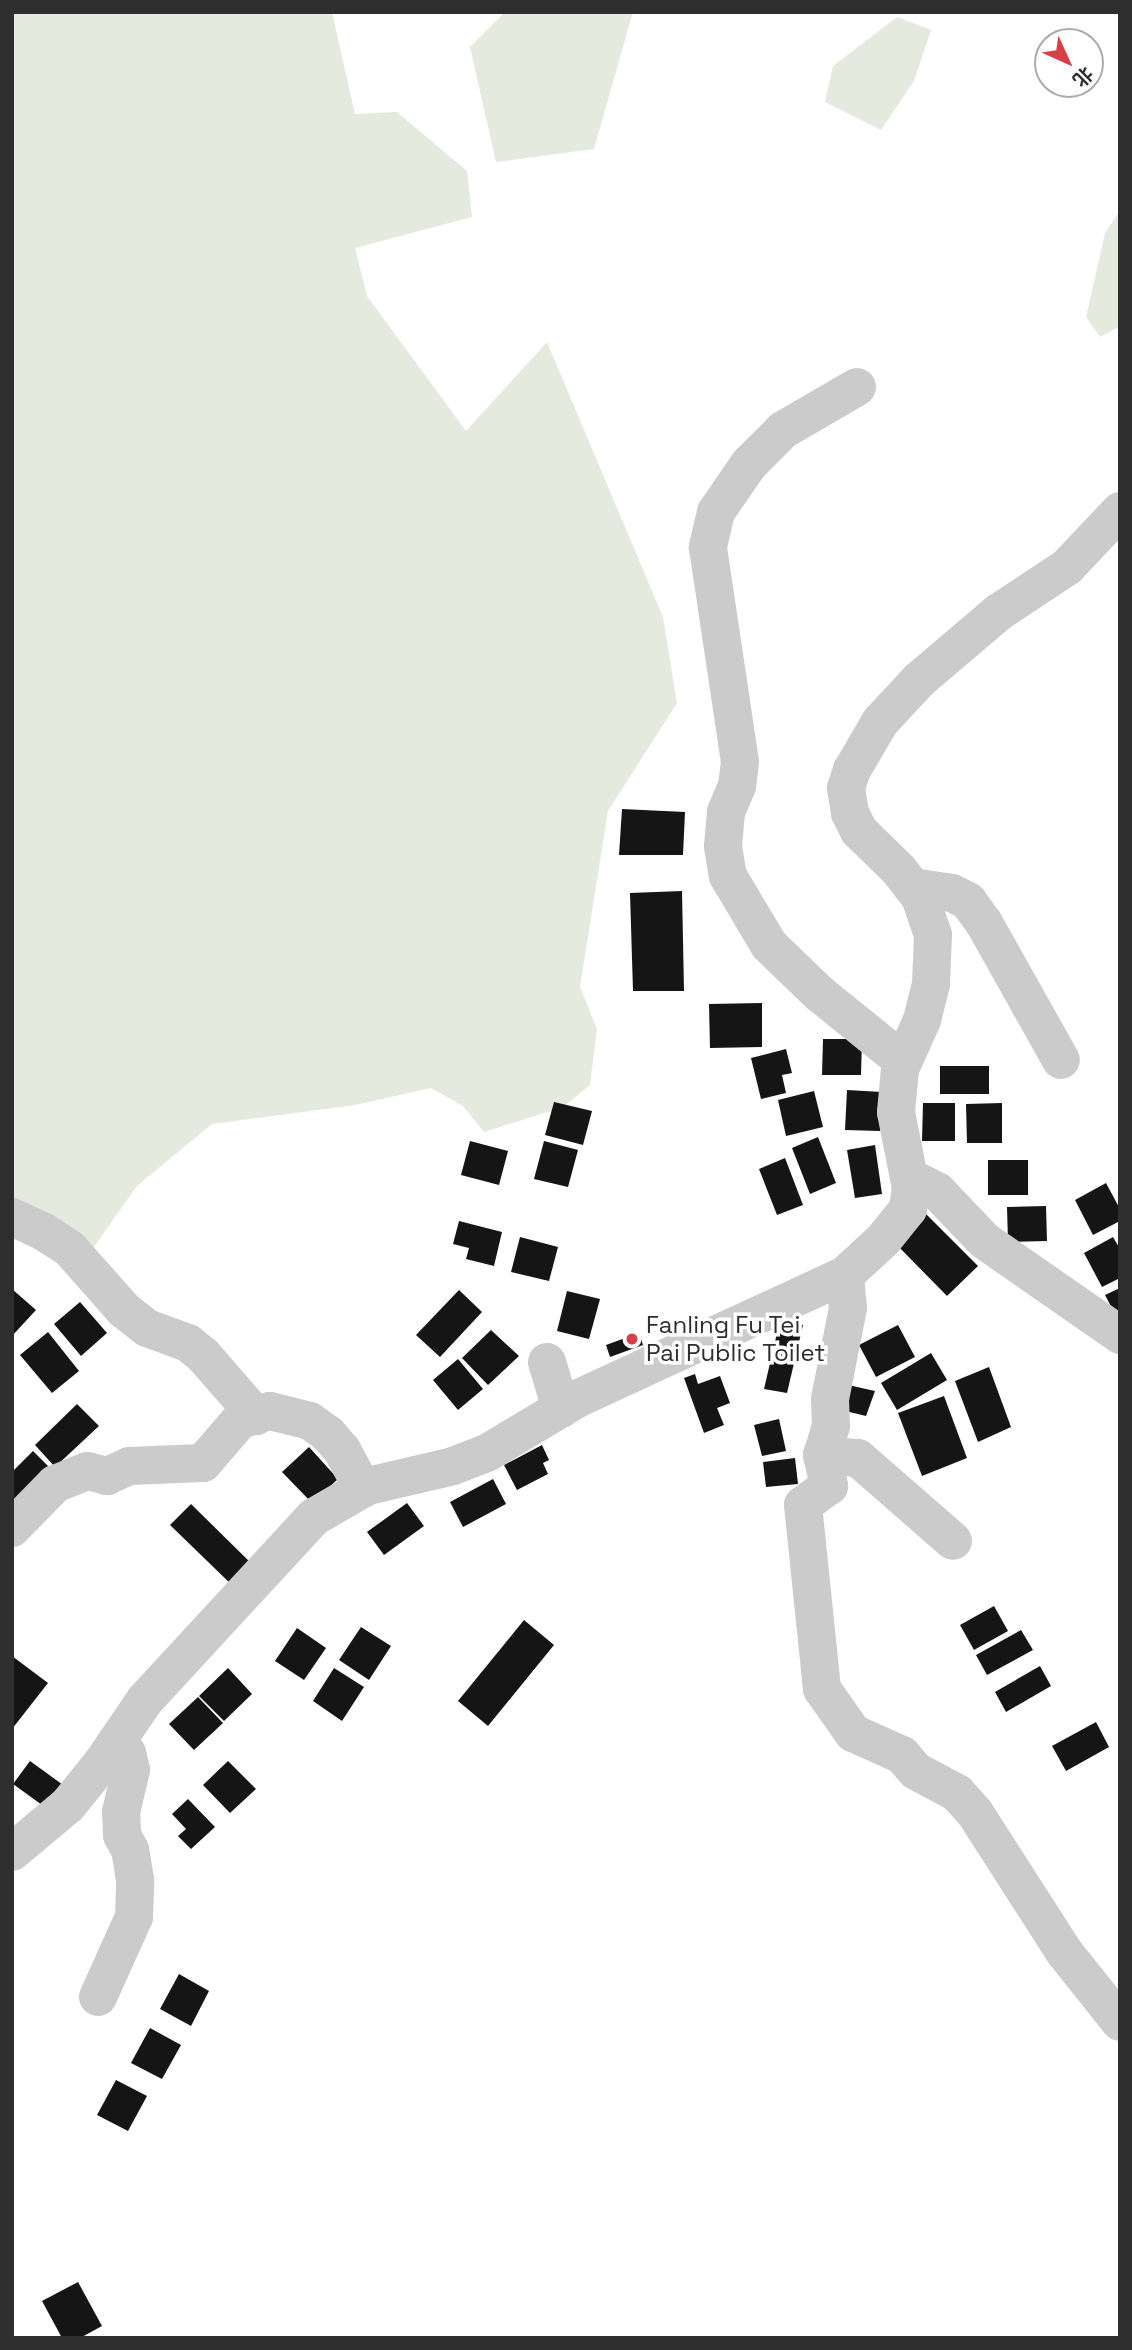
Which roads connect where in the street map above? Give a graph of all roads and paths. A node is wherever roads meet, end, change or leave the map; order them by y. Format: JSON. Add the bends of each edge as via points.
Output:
{"nodes":[{"id":1,"x":857,"y":387,"type":"dead end"},
{"id":2,"x":1120,"y":511,"type":"edge"},
{"id":3,"x":912,"y":887,"type":"junction"},
{"id":4,"x":1061,"y":1060,"type":"dead end"},
{"id":5,"x":903,"y":1061,"type":"junction"},
{"id":6,"x":911,"y":1188,"type":"junction"},
{"id":7,"x":12,"y":1217,"type":"edge"},
{"id":8,"x":845,"y":1275,"type":"junction"},
{"id":9,"x":1120,"y":1335,"type":"edge"},
{"id":10,"x":547,"y":1362,"type":"dead end"},
{"id":11,"x":561,"y":1409,"type":"junction"},
{"id":12,"x":256,"y":1416,"type":"junction"},
{"id":13,"x":822,"y":1455,"type":"junction"},
{"id":14,"x":363,"y":1489,"type":"junction"},
{"id":15,"x":12,"y":1528,"type":"edge"},
{"id":16,"x":953,"y":1541,"type":"dead end"},
{"id":17,"x":117,"y":1742,"type":"junction"},
{"id":18,"x":16,"y":1844,"type":"edge"},
{"id":19,"x":98,"y":1997,"type":"dead end"},
{"id":20,"x":1120,"y":2022,"type":"edge"}],
"edges":[{"from":1,"to":5,"type":"street","via":[[783,430],[749,464],[716,512],[708,548],[740,762],[726,813],[723,846],[728,876],[769,945],[820,994]]},
{"from":2,"to":3,"type":"street","via":[[1067,567],[999,612],[919,680],[880,722],[852,770],[846,788],[859,831]]},
{"from":3,"to":4,"type":"street","via":[[952,892],[968,901]]},
{"from":3,"to":5,"type":"street","via":[[933,935],[931,984],[922,1020]]},
{"from":5,"to":6,"type":"street","via":[[896,1112]]},
{"from":6,"to":8,"type":"street","via":[[908,1209]]},
{"from":6,"to":9,"type":"street","via":[[921,1183],[937,1191],[985,1241]]},
{"from":7,"to":12,"type":"street","via":[[70,1250],[124,1310],[147,1328],[188,1343]]},
{"from":8,"to":11,"type":"street"},
{"from":8,"to":13,"type":"street","via":[[848,1308],[830,1399],[831,1426]]},
{"from":10,"to":11,"type":"street"},
{"from":11,"to":14,"type":"street","via":[[487,1453]]},
{"from":12,"to":14,"type":"street","via":[[270,1411],[310,1421],[342,1450]]},
{"from":12,"to":15,"type":"street","via":[[240,1420],[203,1463],[129,1466],[107,1476],[88,1471],[55,1483]]},
{"from":13,"to":16,"type":"street","via":[[858,1458]]},
{"from":13,"to":20,"type":"street","via":[[829,1486],[803,1505],[822,1689],[853,1733],[902,1755],[916,1771],[957,1793],[999,1846],[1065,1953]]},
{"from":14,"to":17,"type":"street","via":[[314,1517],[145,1700]]},
{"from":17,"to":18,"type":"street","via":[[68,1805]]},
{"from":17,"to":19,"type":"street","via":[[127,1753],[131,1770],[121,1812],[122,1835],[130,1850],[135,1880],[134,1917]]}]}
